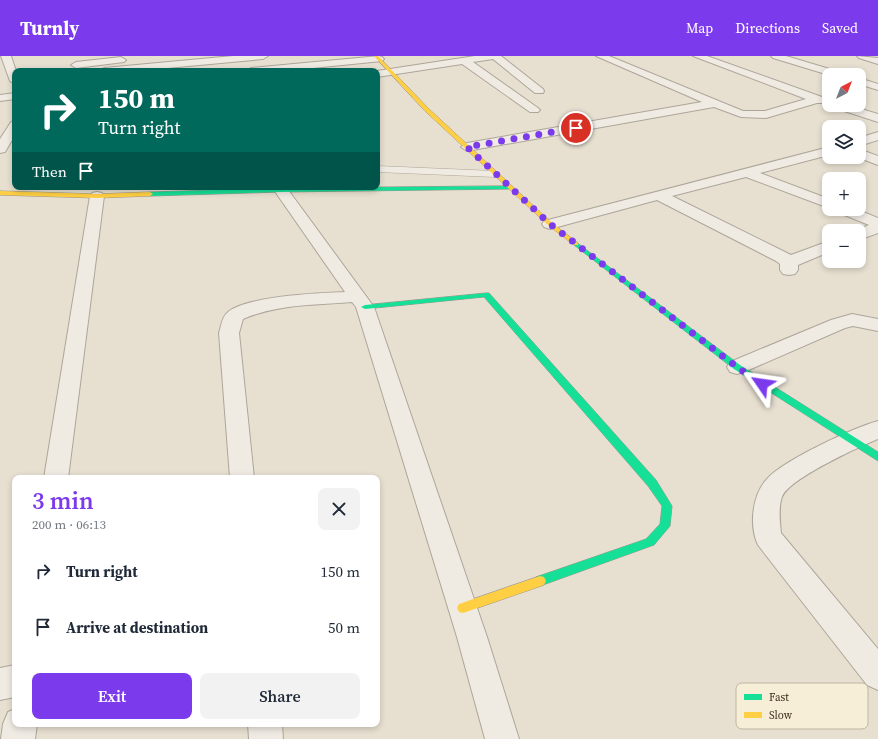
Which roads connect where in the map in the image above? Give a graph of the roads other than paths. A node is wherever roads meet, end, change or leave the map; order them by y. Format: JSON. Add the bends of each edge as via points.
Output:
{"nodes":[{"id":1,"x":6,"y":56,"type":"edge"},
{"id":2,"x":69,"y":56,"type":"edge"},
{"id":3,"x":164,"y":56,"type":"edge"},
{"id":4,"x":263,"y":56,"type":"edge"},
{"id":5,"x":490,"y":56,"type":"edge"},
{"id":6,"x":601,"y":56,"type":"edge"},
{"id":7,"x":698,"y":56,"type":"edge"},
{"id":8,"x":776,"y":56,"type":"edge"},
{"id":9,"x":862,"y":56,"type":"edge"},
{"id":10,"x":378,"y":58,"type":"edge"},
{"id":11,"x":465,"y":61,"type":"junction"},
{"id":12,"x":878,"y":61,"type":"edge"},
{"id":13,"x":76,"y":64,"type":"junction"},
{"id":14,"x":83,"y":68,"type":"edge"},
{"id":15,"x":136,"y":68,"type":"edge"},
{"id":16,"x":280,"y":68,"type":"edge"},
{"id":17,"x":822,"y":70,"type":"edge"},
{"id":18,"x":391,"y":72,"type":"junction"},
{"id":19,"x":12,"y":73,"type":"edge"},
{"id":20,"x":380,"y":74,"type":"edge"},
{"id":21,"x":866,"y":83,"type":"edge"},
{"id":22,"x":878,"y":87,"type":"edge"},
{"id":23,"x":539,"y":91,"type":"dead end"},
{"id":24,"x":12,"y":96,"type":"edge"},
{"id":25,"x":0,"y":98,"type":"edge"},
{"id":26,"x":818,"y":99,"type":"junction"},
{"id":27,"x":822,"y":100,"type":"edge"},
{"id":28,"x":716,"y":103,"type":"junction"},
{"id":29,"x":534,"y":110,"type":"dead end"},
{"id":30,"x":859,"y":112,"type":"edge"},
{"id":31,"x":878,"y":118,"type":"edge"},
{"id":32,"x":12,"y":130,"type":"edge"},
{"id":33,"x":878,"y":136,"type":"edge"},
{"id":34,"x":866,"y":140,"type":"edge"},
{"id":35,"x":467,"y":147,"type":"junction"},
{"id":36,"x":0,"y":149,"type":"edge"},
{"id":37,"x":822,"y":153,"type":"edge"},
{"id":38,"x":866,"y":156,"type":"edge"},
{"id":39,"x":878,"y":160,"type":"edge"},
{"id":40,"x":380,"y":169,"type":"edge"},
{"id":41,"x":745,"y":172,"type":"junction"},
{"id":42,"x":495,"y":174,"type":"junction"},
{"id":43,"x":511,"y":188,"type":"junction"},
{"id":44,"x":380,"y":189,"type":"edge"},
{"id":45,"x":281,"y":190,"type":"joint"},
{"id":46,"x":0,"y":193,"type":"edge"},
{"id":47,"x":658,"y":195,"type":"junction"},
{"id":48,"x":97,"y":196,"type":"junction"},
{"id":49,"x":822,"y":201,"type":"edge"},
{"id":50,"x":860,"y":216,"type":"edge"},
{"id":51,"x":878,"y":223,"type":"edge"},
{"id":52,"x":550,"y":224,"type":"junction"},
{"id":53,"x":878,"y":228,"type":"edge"},
{"id":54,"x":866,"y":232,"type":"edge"},
{"id":55,"x":822,"y":250,"type":"edge"},
{"id":56,"x":362,"y":302,"type":"junction"},
{"id":57,"x":878,"y":325,"type":"edge"},
{"id":58,"x":737,"y":367,"type":"junction"},
{"id":59,"x":878,"y":429,"type":"edge"},
{"id":60,"x":852,"y":440,"type":"junction"},
{"id":61,"x":878,"y":457,"type":"edge"},
{"id":62,"x":56,"y":475,"type":"edge"},
{"id":63,"x":242,"y":475,"type":"edge"},
{"id":64,"x":463,"y":608,"type":"junction"},
{"id":65,"x":878,"y":674,"type":"edge"},
{"id":66,"x":12,"y":682,"type":"edge"},
{"id":67,"x":0,"y":684,"type":"edge"},
{"id":68,"x":20,"y":727,"type":"edge"},
{"id":69,"x":265,"y":727,"type":"edge"},
{"id":70,"x":18,"y":739,"type":"edge"},
{"id":71,"x":266,"y":739,"type":"edge"},
{"id":72,"x":502,"y":739,"type":"edge"}],
"edges":[{"from":1,"to":19,"type":"street"},
{"from":2,"to":13,"type":"street"},
{"from":3,"to":13,"type":"street"},
{"from":4,"to":15,"type":"street"},
{"from":5,"to":11,"type":"street"},
{"from":5,"to":23,"type":"street"},
{"from":6,"to":28,"type":"street"},
{"from":7,"to":26,"type":"street"},
{"from":8,"to":17,"type":"street"},
{"from":9,"to":12,"type":"street"},
{"from":10,"to":16,"type":"street"},
{"from":10,"to":18,"type":"street"},
{"from":11,"to":18,"type":"street"},
{"from":11,"to":29,"type":"street"},
{"from":13,"to":14,"type":"street"},
{"from":18,"to":20,"type":"street"},
{"from":18,"to":35,"type":"street"},
{"from":21,"to":22,"type":"street"},
{"from":24,"to":25,"type":"street"},
{"from":26,"to":27,"type":"street"},
{"from":26,"to":28,"type":"street","via":[[772,114],[754,116],[741,114]]},
{"from":28,"to":35,"type":"street"},
{"from":30,"to":31,"type":"street"},
{"from":32,"to":36,"type":"street"},
{"from":33,"to":34,"type":"street"},
{"from":35,"to":42,"type":"street"},
{"from":37,"to":41,"type":"street"},
{"from":38,"to":39,"type":"street"},
{"from":40,"to":42,"type":"lane"},
{"from":41,"to":47,"type":"street"},
{"from":41,"to":49,"type":"street"},
{"from":42,"to":43,"type":"street"},
{"from":43,"to":44,"type":"street"},
{"from":43,"to":52,"type":"street"},
{"from":45,"to":48,"type":"street"},
{"from":45,"to":56,"type":"street"},
{"from":46,"to":48,"type":"street"},
{"from":47,"to":52,"type":"street"},
{"from":47,"to":55,"type":"street","via":[[789,266]]},
{"from":48,"to":62,"type":"street"},
{"from":50,"to":51,"type":"street"},
{"from":52,"to":58,"type":"street"},
{"from":53,"to":54,"type":"street"},
{"from":56,"to":63,"type":"street","via":[[277,302],[248,309],[234,316],[229,333]]},
{"from":56,"to":64,"type":"street"},
{"from":56,"to":64,"type":"street","via":[[486,295],[652,483],[667,506],[665,526],[650,542]]},
{"from":57,"to":58,"type":"street","via":[[852,320],[838,324]]},
{"from":58,"to":60,"type":"street"},
{"from":59,"to":60,"type":"street"},
{"from":60,"to":61,"type":"street"},
{"from":60,"to":65,"type":"street","via":[[791,474],[771,490],[766,510],[768,537]]},
{"from":64,"to":72,"type":"street"},
{"from":66,"to":67,"type":"street"},
{"from":68,"to":70,"type":"street"},
{"from":69,"to":71,"type":"street"}]}
